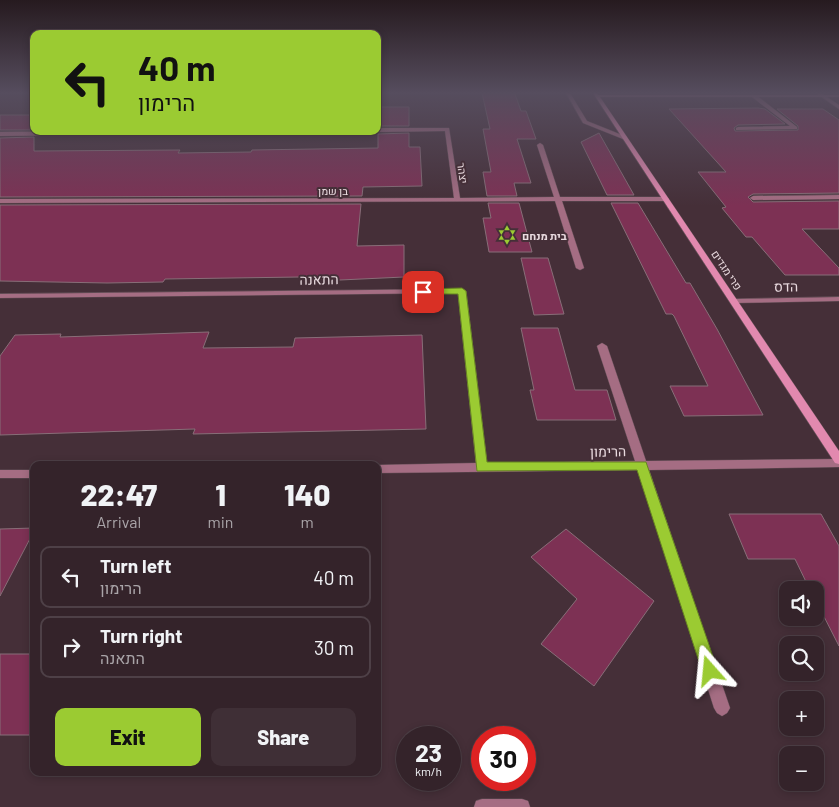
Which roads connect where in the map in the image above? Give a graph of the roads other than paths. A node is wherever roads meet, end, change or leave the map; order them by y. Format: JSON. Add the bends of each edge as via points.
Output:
{"nodes":[{"id":1,"x":447,"y":131,"type":"edge"},
{"id":2,"x":607,"y":131,"type":"edge"},
{"id":3,"x":621,"y":131,"type":"edge"},
{"id":4,"x":0,"y":134,"type":"edge"},
{"id":5,"x":30,"y":134,"type":"edge"},
{"id":6,"x":626,"y":138,"type":"junction"},
{"id":7,"x":540,"y":145,"type":"dead end"},
{"id":8,"x":839,"y":197,"type":"edge"},
{"id":9,"x":753,"y":198,"type":"dead end"},
{"id":10,"x":457,"y":199,"type":"junction"},
{"id":11,"x":557,"y":199,"type":"junction"},
{"id":12,"x":666,"y":199,"type":"junction"},
{"id":13,"x":0,"y":201,"type":"edge"},
{"id":14,"x":580,"y":268,"type":"dead end"},
{"id":15,"x":0,"y":296,"type":"edge"},
{"id":16,"x":839,"y":299,"type":"edge"},
{"id":17,"x":734,"y":301,"type":"junction"},
{"id":18,"x":602,"y":346,"type":"dead end"},
{"id":19,"x":839,"y":461,"type":"edge"},
{"id":20,"x":642,"y":465,"type":"junction"},
{"id":21,"x":482,"y":467,"type":"junction"},
{"id":22,"x":381,"y":469,"type":"edge"},
{"id":23,"x":0,"y":474,"type":"edge"},
{"id":24,"x":30,"y":474,"type":"edge"},
{"id":25,"x":722,"y":708,"type":"dead end"},
{"id":26,"x":482,"y":807,"type":"edge"},
{"id":27,"x":522,"y":807,"type":"edge"}],
"edges":[{"from":1,"to":10,"type":"street","name":"יצהר"},
{"from":2,"to":6,"type":"street"},
{"from":3,"to":6,"type":"street","name":"פרי מגדים"},
{"from":4,"to":5,"type":"street"},
{"from":6,"to":12,"type":"street","name":"פרי מגדים"},
{"from":7,"to":11,"type":"street"},
{"from":8,"to":9,"type":"street"},
{"from":10,"to":11,"type":"street","name":"בן שמן"},
{"from":10,"to":13,"type":"street","name":"בן שמן"},
{"from":11,"to":12,"type":"street","name":"בן שמן"},
{"from":11,"to":14,"type":"street"},
{"from":12,"to":17,"type":"street","name":"פרי מגדים"},
{"from":15,"to":21,"type":"street","name":"התאנה","via":[[462,291]]},
{"from":16,"to":17,"type":"street","name":"הדס"},
{"from":17,"to":19,"type":"street","name":"פרי מגדים"},
{"from":18,"to":20,"type":"street"},
{"from":19,"to":20,"type":"street","name":"הרימון"},
{"from":20,"to":21,"type":"street","name":"הרימון"},
{"from":20,"to":25,"type":"street"},
{"from":21,"to":22,"type":"street","name":"הרימון"},
{"from":23,"to":24,"type":"street"},
{"from":26,"to":27,"type":"street"}]}
